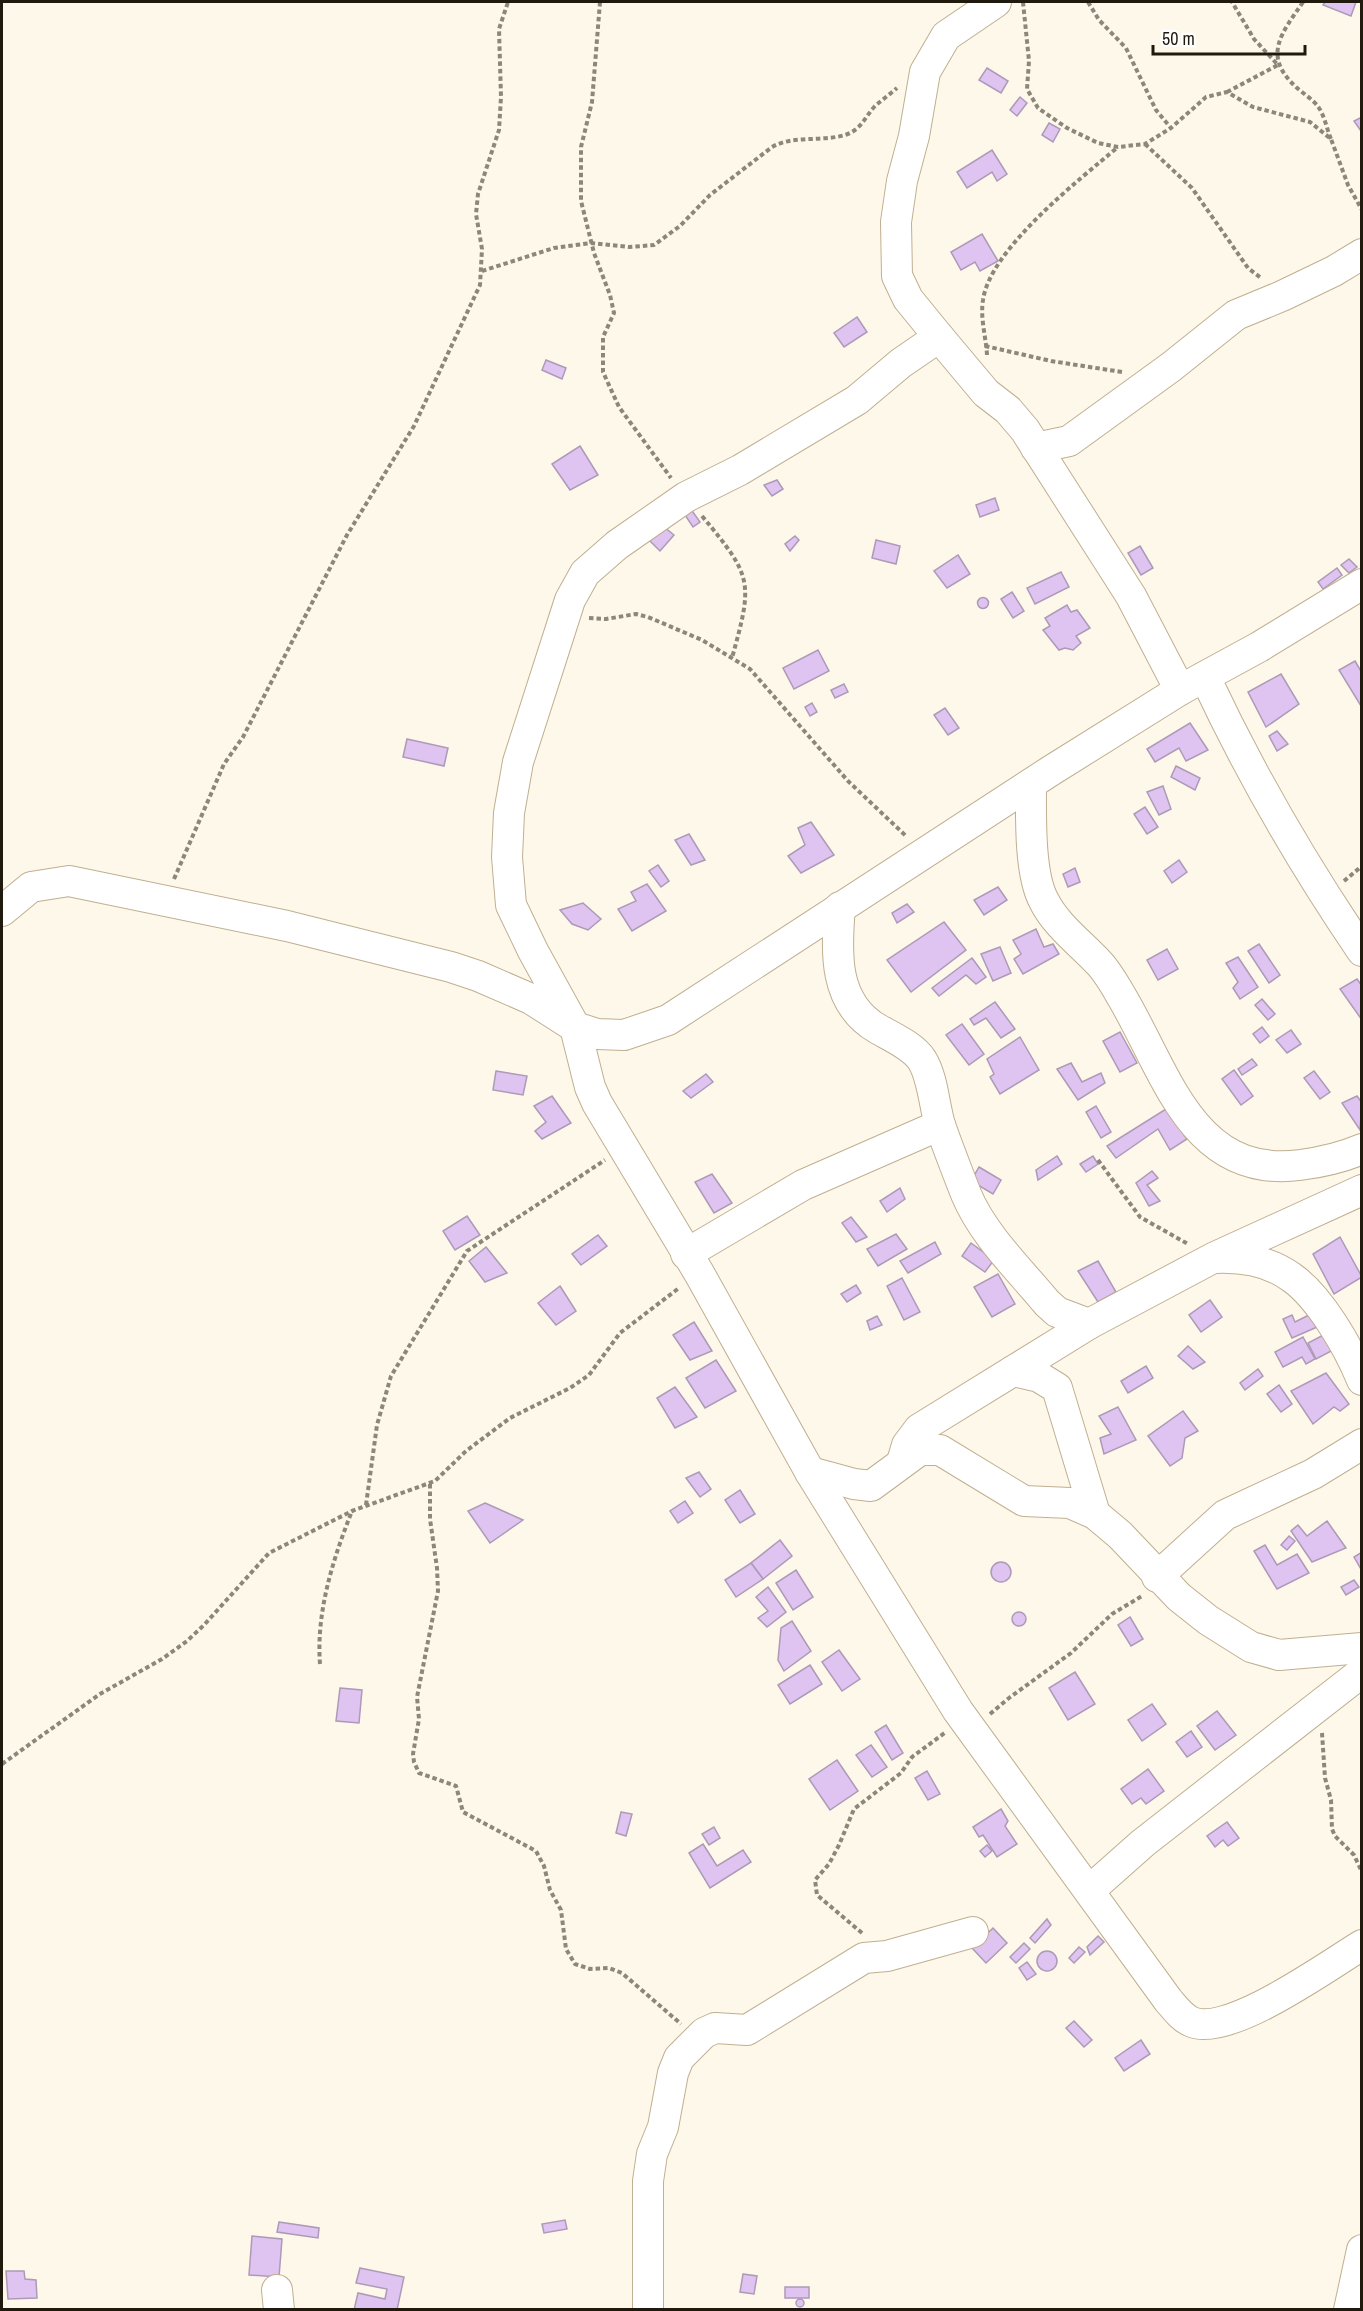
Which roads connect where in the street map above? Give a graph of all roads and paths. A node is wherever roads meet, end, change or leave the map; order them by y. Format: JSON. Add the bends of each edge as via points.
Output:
{"nodes":[{"id":1,"x":508,"y":2,"type":"edge"},
{"id":2,"x":600,"y":2,"type":"edge"},
{"id":3,"x":996,"y":2,"type":"edge"},
{"id":4,"x":1023,"y":2,"type":"edge"},
{"id":5,"x":1088,"y":2,"type":"edge"},
{"id":6,"x":1232,"y":2,"type":"edge"},
{"id":7,"x":1303,"y":2,"type":"edge"},
{"id":8,"x":1278,"y":65,"type":"junction"},
{"id":9,"x":901,"y":85,"type":"dead end"},
{"id":10,"x":1227,"y":92,"type":"junction"},
{"id":11,"x":1171,"y":128,"type":"junction"},
{"id":12,"x":1331,"y":139,"type":"junction"},
{"id":13,"x":1145,"y":144,"type":"junction"},
{"id":14,"x":1118,"y":147,"type":"junction"},
{"id":15,"x":1362,"y":210,"type":"edge"},
{"id":16,"x":591,"y":243,"type":"junction"},
{"id":17,"x":1362,"y":254,"type":"edge"},
{"id":18,"x":482,"y":271,"type":"junction"},
{"id":19,"x":1282,"y":296,"type":"junction"},
{"id":20,"x":943,"y":341,"type":"junction"},
{"id":21,"x":986,"y":346,"type":"junction"},
{"id":22,"x":1162,"y":374,"type":"junction"},
{"id":23,"x":1036,"y":448,"type":"junction"},
{"id":24,"x":686,"y":497,"type":"junction"},
{"id":25,"x":1362,"y":584,"type":"edge"},
{"id":26,"x":565,"y":616,"type":"junction"},
{"id":27,"x":732,"y":658,"type":"junction"},
{"id":28,"x":1192,"y":684,"type":"junction"},
{"id":29,"x":1030,"y":784,"type":"junction"},
{"id":30,"x":925,"y":852,"type":"junction"},
{"id":31,"x":164,"y":902,"type":"junction"},
{"id":32,"x":840,"y":907,"type":"junction"},
{"id":33,"x":2,"y":911,"type":"edge"},
{"id":34,"x":1362,"y":951,"type":"edge"},
{"id":35,"x":575,"y":1027,"type":"junction"},
{"id":36,"x":940,"y":1125,"type":"junction"},
{"id":37,"x":623,"y":1149,"type":"junction"},
{"id":38,"x":1362,"y":1149,"type":"edge"},
{"id":39,"x":1098,"y":1161,"type":"dead end"},
{"id":40,"x":1362,"y":1190,"type":"edge"},
{"id":41,"x":1213,"y":1258,"type":"junction"},
{"id":42,"x":693,"y":1263,"type":"junction"},
{"id":43,"x":1089,"y":1324,"type":"junction"},
{"id":44,"x":1013,"y":1371,"type":"junction"},
{"id":45,"x":1362,"y":1380,"type":"edge"},
{"id":46,"x":1362,"y":1444,"type":"edge"},
{"id":47,"x":901,"y":1465,"type":"junction"},
{"id":48,"x":810,"y":1472,"type":"junction"},
{"id":49,"x":430,"y":1484,"type":"junction"},
{"id":50,"x":366,"y":1505,"type":"junction"},
{"id":51,"x":352,"y":1511,"type":"junction"},
{"id":52,"x":1095,"y":1514,"type":"junction"},
{"id":53,"x":1160,"y":1580,"type":"junction"},
{"id":54,"x":1362,"y":1648,"type":"edge"},
{"id":55,"x":320,"y":1664,"type":"dead end"},
{"id":56,"x":1362,"y":1672,"type":"edge"},
{"id":57,"x":1319,"y":1706,"type":"junction"},
{"id":58,"x":964,"y":1719,"type":"junction"},
{"id":59,"x":2,"y":1764,"type":"edge"},
{"id":60,"x":1362,"y":1872,"type":"edge"},
{"id":61,"x":1090,"y":1890,"type":"junction"},
{"id":62,"x":973,"y":1932,"type":"dead end"},
{"id":63,"x":1362,"y":1945,"type":"edge"},
{"id":64,"x":887,"y":1956,"type":"junction"},
{"id":65,"x":698,"y":2038,"type":"junction"},
{"id":66,"x":1362,"y":2250,"type":"edge"},
{"id":67,"x":648,"y":2310,"type":"edge"},
{"id":68,"x":1349,"y":2310,"type":"edge"}],
"edges":[{"from":1,"to":18,"type":"path","via":[[499,29],[499,130],[478,194],[476,214]]},
{"from":2,"to":16,"type":"path","via":[[592,102],[581,147],[581,201]]},
{"from":3,"to":20,"type":"street","via":[[946,36],[925,72],[902,181],[896,222],[897,276],[908,299]]},
{"from":4,"to":14,"type":"path","via":[[1029,61],[1027,89],[1038,108],[1066,128],[1098,143]]},
{"from":5,"to":11,"type":"path","via":[[1126,48],[1156,110]]},
{"from":6,"to":8,"type":"path","via":[[1254,39]]},
{"from":7,"to":8,"type":"path","via":[[1280,39],[1276,50]]},
{"from":8,"to":10,"type":"path"},
{"from":8,"to":12,"type":"path","via":[[1319,107]]},
{"from":9,"to":16,"type":"path","via":[[873,107],[862,124],[846,134],[783,140],[772,147],[654,245]]},
{"from":10,"to":11,"type":"path","via":[[1206,97]]},
{"from":10,"to":12,"type":"path","via":[[1252,107],[1310,122]]},
{"from":11,"to":13,"type":"path"},
{"from":12,"to":15,"type":"path","via":[[1347,185]]},
{"from":13,"to":14,"type":"path"},
{"from":13,"to":19,"type":"path","via":[[1192,188],[1248,268]]},
{"from":14,"to":21,"type":"path","via":[[1014,240],[983,298]]},
{"from":16,"to":18,"type":"path","via":[[543,251]]},
{"from":16,"to":24,"type":"path","via":[[614,313],[603,337],[603,372],[619,407]]},
{"from":17,"to":19,"type":"street"},
{"from":18,"to":31,"type":"path","via":[[472,307],[455,333],[414,426],[347,535],[243,737],[224,764]]},
{"from":19,"to":22,"type":"street","via":[[1236,315]]},
{"from":20,"to":21,"type":"path"},
{"from":20,"to":23,"type":"street","via":[[986,393],[1008,410]]},
{"from":20,"to":24,"type":"street","via":[[901,363],[857,400],[740,470]]},
{"from":21,"to":22,"type":"path","via":[[1115,371]]},
{"from":22,"to":23,"type":"street","via":[[1069,441]]},
{"from":23,"to":28,"type":"street"},
{"from":24,"to":26,"type":"street","via":[[617,545],[585,573]]},
{"from":24,"to":27,"type":"path","via":[[730,549],[743,571],[745,603]]},
{"from":25,"to":28,"type":"street"},
{"from":26,"to":27,"type":"path","via":[[606,619],[636,614],[702,640]]},
{"from":26,"to":35,"type":"street","via":[[518,762],[509,813],[507,857],[512,904]]},
{"from":27,"to":30,"type":"path","via":[[750,669],[884,818]]},
{"from":28,"to":29,"type":"street"},
{"from":28,"to":34,"type":"street","via":[[1299,858]]},
{"from":29,"to":30,"type":"street"},
{"from":29,"to":38,"type":"street","via":[[1030,825],[1042,899],[1100,964],[1194,1125],[1228,1155],[1252,1164],[1285,1167],[1323,1162]]},
{"from":30,"to":32,"type":"street"},
{"from":31,"to":33,"type":"street","via":[[69,881],[31,888]]},
{"from":31,"to":35,"type":"street","via":[[286,926],[451,967],[531,999]]},
{"from":32,"to":35,"type":"street","via":[[668,1020],[624,1035],[597,1034]]},
{"from":32,"to":36,"type":"street","via":[[837,960],[850,1004],[868,1023],[916,1053],[923,1062]]},
{"from":35,"to":37,"type":"street","via":[[590,1087]]},
{"from":36,"to":42,"type":"street","via":[[803,1185]]},
{"from":36,"to":43,"type":"street","via":[[967,1196],[990,1233],[1047,1304]]},
{"from":37,"to":42,"type":"street"},
{"from":37,"to":50,"type":"path","via":[[467,1251],[392,1377],[377,1425]]},
{"from":39,"to":41,"type":"path","via":[[1140,1217]]},
{"from":40,"to":41,"type":"street"},
{"from":41,"to":43,"type":"street"},
{"from":41,"to":45,"type":"street","via":[[1239,1257],[1292,1277],[1316,1302]]},
{"from":42,"to":48,"type":"street"},
{"from":42,"to":49,"type":"path","via":[[620,1333],[589,1375],[510,1418],[466,1450]]},
{"from":43,"to":44,"type":"street"},
{"from":44,"to":47,"type":"street","via":[[914,1434]]},
{"from":44,"to":52,"type":"street","via":[[1039,1377],[1057,1388]]},
{"from":46,"to":53,"type":"street","via":[[1313,1474],[1225,1515]]},
{"from":47,"to":48,"type":"street","via":[[878,1483],[865,1486]]},
{"from":47,"to":52,"type":"street","via":[[920,1450],[940,1450],[1024,1501],[1070,1503]]},
{"from":48,"to":58,"type":"street"},
{"from":49,"to":50,"type":"path"},
{"from":49,"to":65,"type":"path","via":[[438,1591],[417,1697],[419,1719],[413,1746],[419,1773],[456,1786],[463,1812],[536,1851],[561,1910],[566,1949],[575,1964],[590,1970],[609,1968],[622,1973]]},
{"from":50,"to":51,"type":"path"},
{"from":51,"to":55,"type":"path","via":[[326,1591],[318,1639]]},
{"from":51,"to":59,"type":"path","via":[[269,1553],[187,1641],[100,1694]]},
{"from":52,"to":53,"type":"street","via":[[1120,1535]]},
{"from":53,"to":54,"type":"street","via":[[1208,1620],[1251,1647],[1279,1655]]},
{"from":53,"to":58,"type":"path","via":[[1112,1614],[1071,1653],[991,1714]]},
{"from":56,"to":57,"type":"street"},
{"from":57,"to":60,"type":"path","via":[[1332,1828]]},
{"from":57,"to":61,"type":"street","via":[[1143,1843]]},
{"from":58,"to":61,"type":"street"},
{"from":58,"to":64,"type":"path","via":[[912,1757],[901,1773],[854,1809],[840,1845],[815,1880],[817,1895]]},
{"from":61,"to":63,"type":"street","via":[[1181,2014],[1203,2025],[1218,2025],[1255,2010]]},
{"from":62,"to":64,"type":"street"},
{"from":64,"to":65,"type":"street","via":[[864,1958],[747,2030],[715,2028]]},
{"from":65,"to":67,"type":"street","via":[[679,2058],[673,2073],[663,2127],[652,2154],[647,2191]]},
{"from":66,"to":68,"type":"street"}]}
